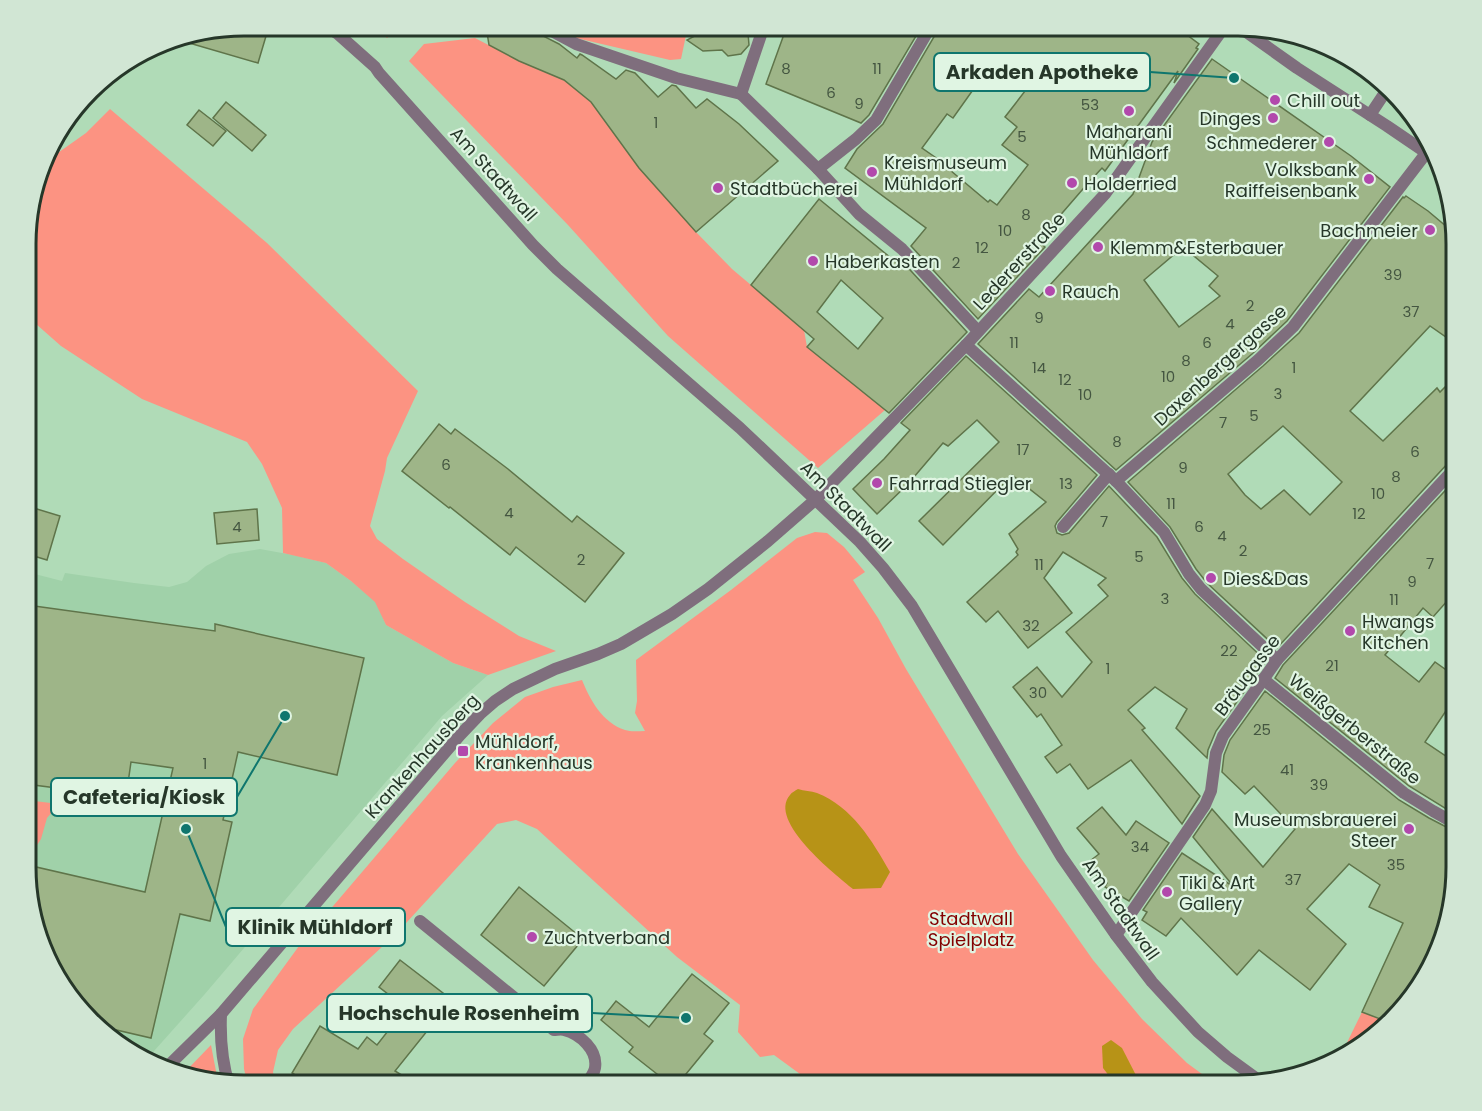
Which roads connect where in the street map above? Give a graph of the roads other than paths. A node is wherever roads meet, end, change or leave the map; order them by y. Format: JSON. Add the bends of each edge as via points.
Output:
{"nodes":[{"id":1,"x":340,"y":36,"type":"edge"},
{"id":2,"x":561,"y":36,"type":"edge"},
{"id":3,"x":761,"y":36,"type":"edge"},
{"id":4,"x":925,"y":36,"type":"edge"},
{"id":5,"x":1218,"y":36,"type":"edge"},
{"id":6,"x":1252,"y":36,"type":"edge"},
{"id":7,"x":741,"y":94,"type":"junction"},
{"id":8,"x":1383,"y":96,"type":"edge"},
{"id":9,"x":1370,"y":115,"type":"junction"},
{"id":10,"x":1424,"y":151,"type":"edge"},
{"id":11,"x":1428,"y":160,"type":"edge"},
{"id":12,"x":818,"y":169,"type":"junction"},
{"id":13,"x":978,"y":331,"type":"junction"},
{"id":14,"x":966,"y":345,"type":"junction"},
{"id":15,"x":1113,"y":478,"type":"junction"},
{"id":16,"x":1446,"y":478,"type":"edge"},
{"id":17,"x":815,"y":500,"type":"junction"},
{"id":18,"x":1063,"y":527,"type":"dead end"},
{"id":19,"x":1277,"y":660,"type":"junction"},
{"id":20,"x":1263,"y":679,"type":"junction"},
{"id":21,"x":1446,"y":819,"type":"edge"},
{"id":22,"x":420,"y":921,"type":"dead end"},
{"id":23,"x":1116,"y":935,"type":"junction"},
{"id":24,"x":221,"y":1014,"type":"junction"},
{"id":25,"x":172,"y":1062,"type":"edge"},
{"id":26,"x":226,"y":1074,"type":"edge"},
{"id":27,"x":591,"y":1075,"type":"edge"},
{"id":28,"x":1252,"y":1075,"type":"edge"}],
"edges":[{"from":1,"to":17,"type":"street","name":"Am Stadtwall","via":[[375,67],[557,269],[740,428]]},
{"from":2,"to":7,"type":"street","via":[[676,78]]},
{"from":3,"to":7,"type":"street"},
{"from":4,"to":12,"type":"street","via":[[876,120]]},
{"from":5,"to":13,"type":"street","name":"Ledererstraße","via":[[1105,194]]},
{"from":6,"to":9,"type":"street"},
{"from":7,"to":12,"type":"street"},
{"from":8,"to":9,"type":"street"},
{"from":9,"to":10,"type":"street"},
{"from":11,"to":15,"type":"street","name":"Daxenbergergasse","via":[[1293,327]]},
{"from":12,"to":13,"type":"street","via":[[859,214],[902,249]]},
{"from":13,"to":14,"type":"street","name":"Ledererstraße"},
{"from":14,"to":15,"type":"street"},
{"from":14,"to":17,"type":"street","name":"Ledererstraße"},
{"from":15,"to":18,"type":"street","name":"Daxenbergergasse"},
{"from":15,"to":19,"type":"street","via":[[1164,532],[1201,589]]},
{"from":16,"to":19,"type":"street","name":"Bräugasse"},
{"from":17,"to":23,"type":"street","name":"Am Stadtwall","via":[[860,542],[912,606],[1061,856]]},
{"from":17,"to":24,"type":"street","name":"Krankenhausberg","via":[[672,614],[621,644],[555,669],[495,701],[460,735]]},
{"from":19,"to":20,"type":"street","name":"Bräugasse"},
{"from":20,"to":21,"type":"street","name":"Weißgerberstraße","via":[[1404,793]]},
{"from":20,"to":23,"type":"street","name":"Bräugasse","via":[[1223,736],[1205,805]]},
{"from":22,"to":27,"type":"street","via":[[554,1030],[564,1030],[589,1045],[595,1068]]},
{"from":23,"to":28,"type":"street","name":"Am Stadtwall","via":[[1198,1032]]},
{"from":24,"to":25,"type":"street","name":"Krankenhausberg"},
{"from":24,"to":26,"type":"street"}]}
